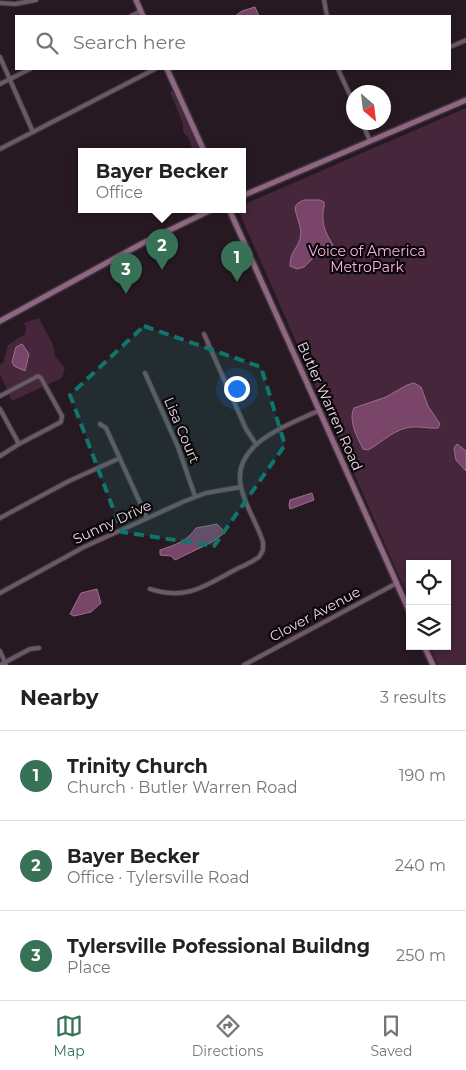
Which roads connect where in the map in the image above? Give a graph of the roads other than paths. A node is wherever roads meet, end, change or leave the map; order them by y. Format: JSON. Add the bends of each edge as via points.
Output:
{"nodes":[{"id":1,"x":36,"y":0,"type":"edge"},
{"id":2,"x":136,"y":0,"type":"edge"},
{"id":3,"x":324,"y":0,"type":"edge"},
{"id":4,"x":0,"y":3,"type":"edge"},
{"id":5,"x":142,"y":14,"type":"edge"},
{"id":6,"x":327,"y":15,"type":"edge"},
{"id":7,"x":466,"y":40,"type":"edge"},
{"id":8,"x":451,"y":47,"type":"edge"},
{"id":9,"x":0,"y":57,"type":"edge"},
{"id":10,"x":28,"y":70,"type":"edge"},
{"id":11,"x":153,"y":70,"type":"edge"},
{"id":12,"x":167,"y":70,"type":"edge"},
{"id":13,"x":338,"y":70,"type":"edge"},
{"id":14,"x":10,"y":79,"type":"junction"},
{"id":15,"x":0,"y":84,"type":"edge"},
{"id":16,"x":346,"y":86,"type":"edge"},
{"id":17,"x":466,"y":100,"type":"edge"},
{"id":18,"x":365,"y":130,"type":"edge"},
{"id":19,"x":33,"y":132,"type":"junction"},
{"id":20,"x":370,"y":141,"type":"junction"},
{"id":21,"x":203,"y":148,"type":"edge"},
{"id":22,"x":0,"y":149,"type":"edge"},
{"id":23,"x":246,"y":194,"type":"edge"},
{"id":24,"x":205,"y":213,"type":"edge"},
{"id":25,"x":231,"y":213,"type":"edge"},
{"id":26,"x":0,"y":321,"type":"edge"},
{"id":27,"x":204,"y":334,"type":"dead end"},
{"id":28,"x":145,"y":374,"type":"dead end"},
{"id":29,"x":0,"y":396,"type":"edge"},
{"id":30,"x":0,"y":409,"type":"edge"},
{"id":31,"x":320,"y":410,"type":"junction"},
{"id":32,"x":100,"y":424,"type":"dead end"},
{"id":33,"x":19,"y":444,"type":"junction"},
{"id":34,"x":256,"y":444,"type":"junction"},
{"id":35,"x":0,"y":456,"type":"edge"},
{"id":36,"x":120,"y":458,"type":"junction"},
{"id":37,"x":241,"y":487,"type":"junction"},
{"id":38,"x":196,"y":496,"type":"junction"},
{"id":39,"x":0,"y":518,"type":"edge"},
{"id":40,"x":147,"y":518,"type":"junction"},
{"id":41,"x":397,"y":583,"type":"junction"},
{"id":42,"x":150,"y":589,"type":"dead end"},
{"id":43,"x":0,"y":593,"type":"edge"},
{"id":44,"x":407,"y":605,"type":"edge"},
{"id":45,"x":39,"y":648,"type":"dead end"},
{"id":46,"x":426,"y":650,"type":"edge"},
{"id":47,"x":0,"y":651,"type":"edge"},
{"id":48,"x":6,"y":664,"type":"edge"},
{"id":49,"x":0,"y":665,"type":"edge"},
{"id":50,"x":244,"y":665,"type":"edge"},
{"id":51,"x":433,"y":665,"type":"edge"}],
"edges":[{"from":1,"to":4,"type":"street"},
{"from":2,"to":5,"type":"main road"},
{"from":3,"to":6,"type":"street"},
{"from":7,"to":8,"type":"street"},
{"from":9,"to":14,"type":"street"},
{"from":10,"to":14,"type":"street"},
{"from":11,"to":19,"type":"street"},
{"from":12,"to":21,"type":"main road"},
{"from":13,"to":16,"type":"street"},
{"from":14,"to":15,"type":"street"},
{"from":14,"to":19,"type":"street"},
{"from":17,"to":20,"type":"main road"},
{"from":18,"to":20,"type":"street"},
{"from":19,"to":22,"type":"street"},
{"from":20,"to":23,"type":"main road"},
{"from":24,"to":26,"type":"main road","via":[[142,243]]},
{"from":25,"to":31,"type":"main road","name":"Butler Warren Road"},
{"from":27,"to":34,"type":"street","via":[[246,429]]},
{"from":28,"to":38,"type":"street","name":"Lisa Court"},
{"from":29,"to":33,"type":"street","via":[[38,376],[62,416],[61,422]]},
{"from":30,"to":33,"type":"street"},
{"from":31,"to":34,"type":"street"},
{"from":31,"to":41,"type":"main road","name":"Butler Warren Road"},
{"from":32,"to":36,"type":"street","via":[[106,428]]},
{"from":33,"to":35,"type":"street"},
{"from":34,"to":37,"type":"street","via":[[242,464]]},
{"from":36,"to":39,"type":"street","via":[[68,481]]},
{"from":36,"to":40,"type":"street"},
{"from":37,"to":38,"type":"street","name":"Sunny Drive"},
{"from":37,"to":42,"type":"street","via":[[263,542],[263,550],[258,556],[192,592],[169,594]]},
{"from":38,"to":40,"type":"street","name":"Sunny Drive"},
{"from":40,"to":43,"type":"street","name":"Sunny Drive","via":[[84,547]]},
{"from":41,"to":44,"type":"main road","name":"Butler Warren Road"},
{"from":41,"to":50,"type":"street","name":"Clover Avenue"},
{"from":45,"to":48,"type":"street"},
{"from":46,"to":51,"type":"main road"},
{"from":47,"to":48,"type":"street"},
{"from":48,"to":49,"type":"street"}]}
